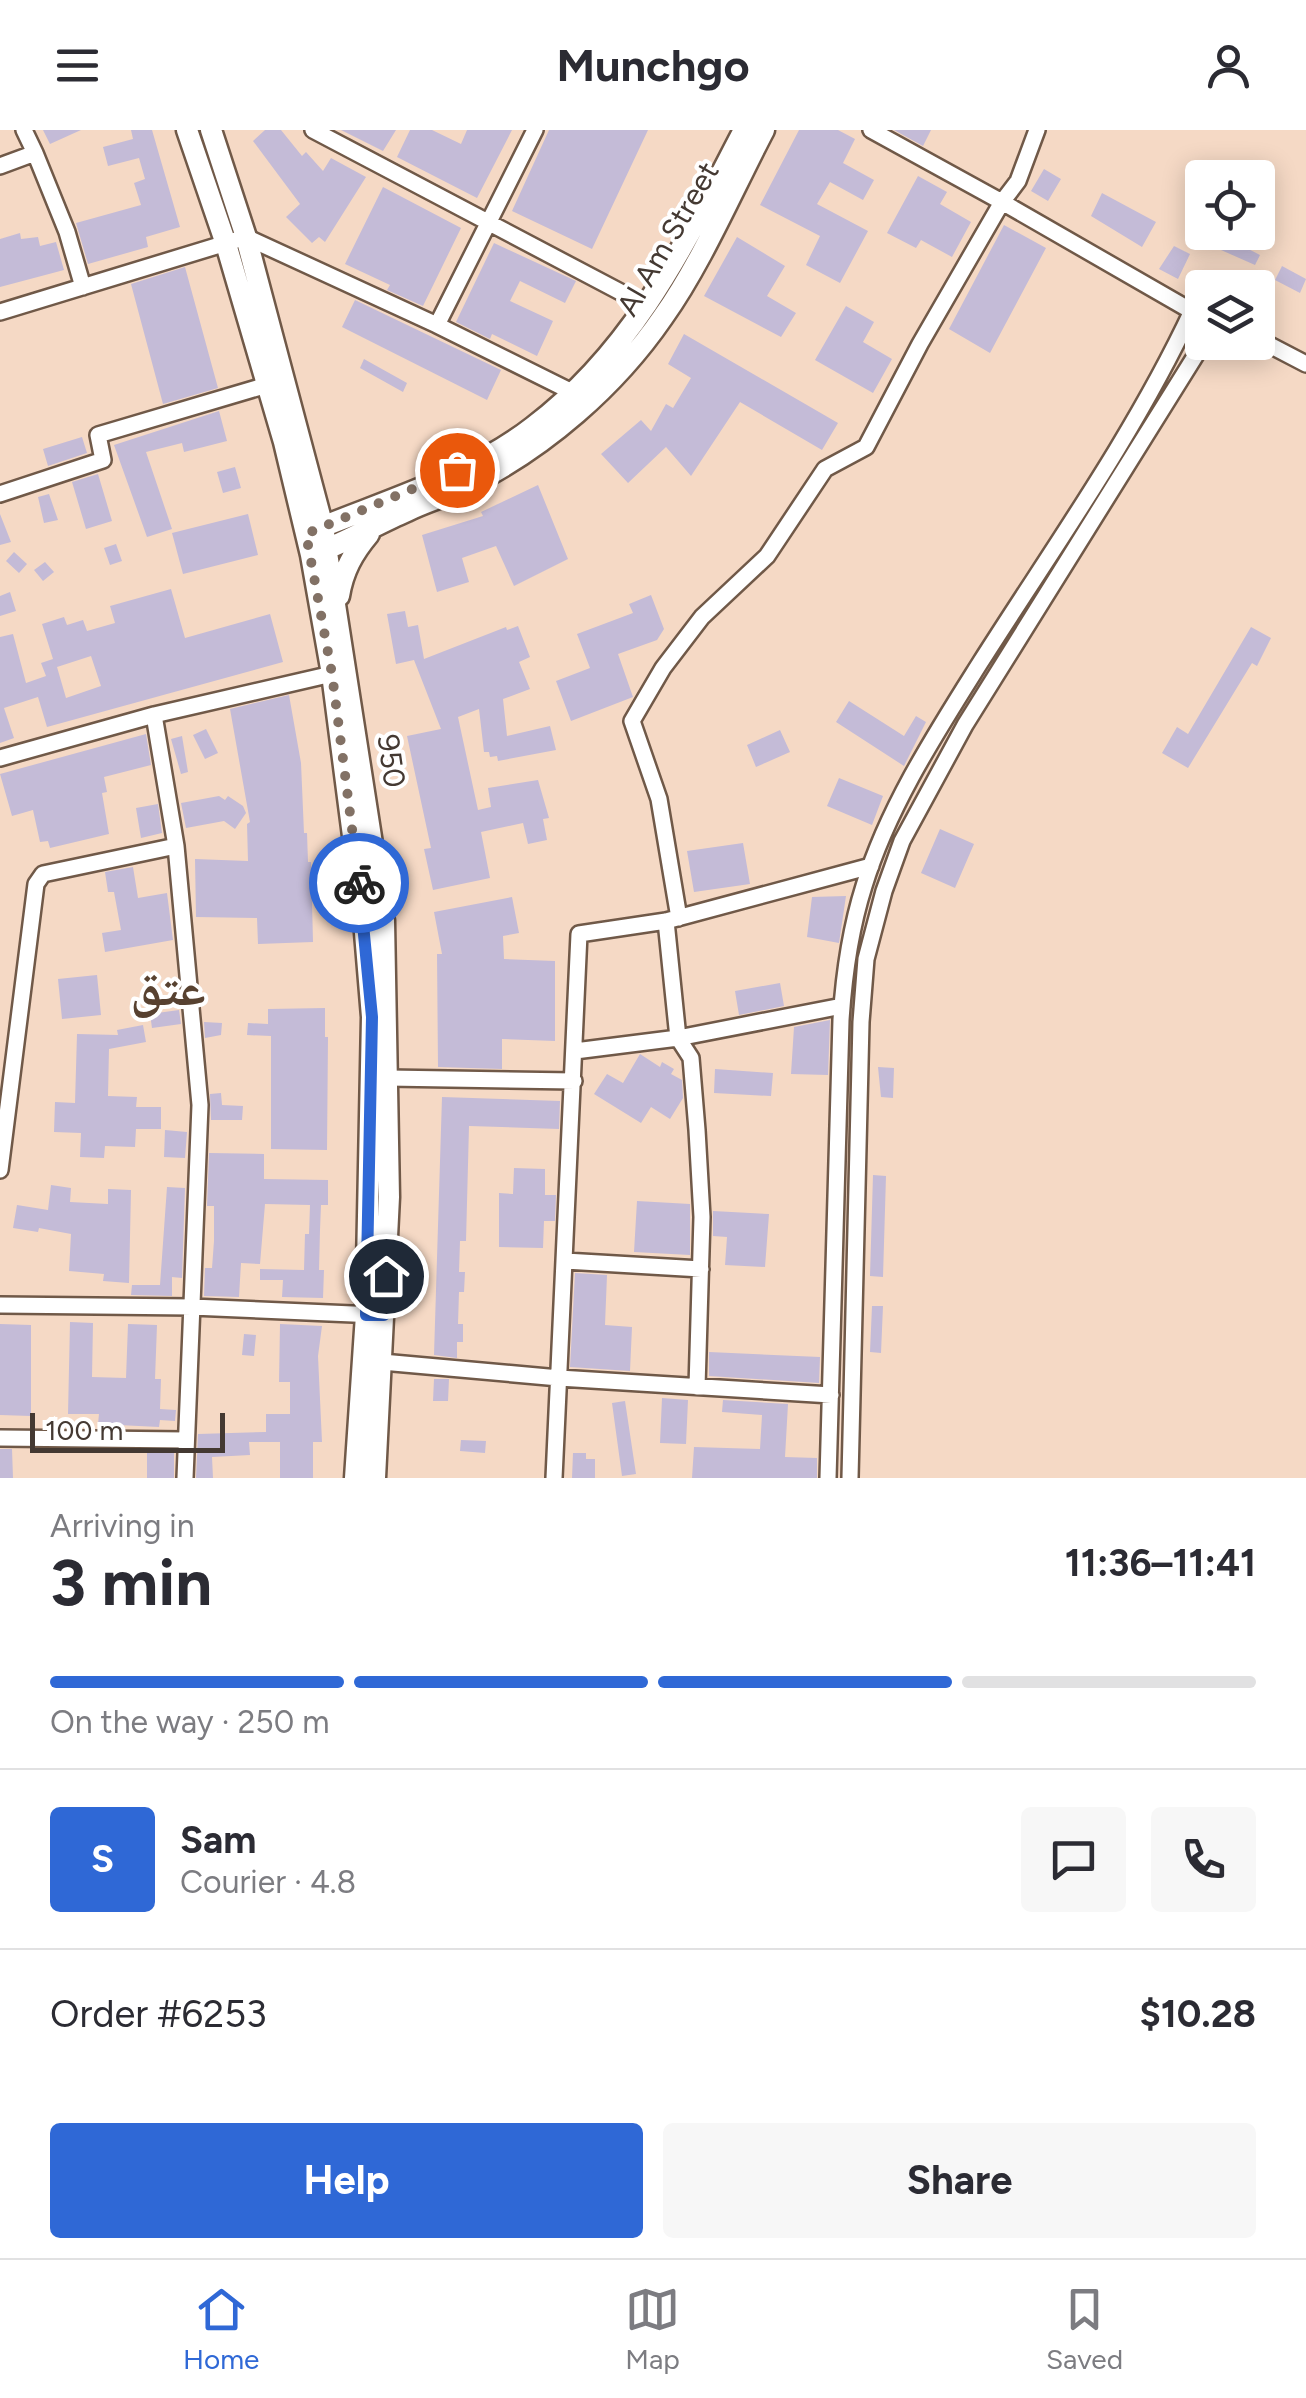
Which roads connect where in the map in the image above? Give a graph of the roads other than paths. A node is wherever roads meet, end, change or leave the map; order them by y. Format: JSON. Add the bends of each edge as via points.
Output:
{"nodes":[{"id":1,"x":24,"y":130,"type":"edge"},
{"id":2,"x":187,"y":130,"type":"edge"},
{"id":3,"x":211,"y":130,"type":"edge"},
{"id":4,"x":313,"y":130,"type":"edge"},
{"id":5,"x":534,"y":130,"type":"edge"},
{"id":6,"x":744,"y":130,"type":"edge"},
{"id":7,"x":764,"y":130,"type":"edge"},
{"id":8,"x":871,"y":130,"type":"edge"},
{"id":9,"x":1037,"y":130,"type":"edge"},
{"id":10,"x":338,"y":135,"type":"edge"},
{"id":11,"x":35,"y":154,"type":"junction"},
{"id":12,"x":0,"y":166,"type":"edge"},
{"id":13,"x":1002,"y":202,"type":"junction"},
{"id":14,"x":490,"y":222,"type":"junction"},
{"id":15,"x":236,"y":241,"type":"junction"},
{"id":16,"x":84,"y":287,"type":"junction"},
{"id":17,"x":647,"y":306,"type":"junction"},
{"id":18,"x":1185,"y":307,"type":"edge"},
{"id":19,"x":0,"y":312,"type":"edge"},
{"id":20,"x":437,"y":325,"type":"junction"},
{"id":21,"x":1185,"y":335,"type":"edge"},
{"id":22,"x":1275,"y":348,"type":"edge"},
{"id":23,"x":1193,"y":360,"type":"edge"},
{"id":24,"x":1306,"y":364,"type":"edge"},
{"id":25,"x":267,"y":385,"type":"junction"},
{"id":26,"x":572,"y":392,"type":"junction"},
{"id":27,"x":309,"y":467,"type":"junction"},
{"id":28,"x":0,"y":494,"type":"edge"},
{"id":29,"x":374,"y":504,"type":"junction"},
{"id":30,"x":396,"y":516,"type":"junction"},
{"id":31,"x":317,"y":541,"type":"junction"},
{"id":32,"x":338,"y":608,"type":"junction"},
{"id":33,"x":332,"y":674,"type":"junction"},
{"id":34,"x":154,"y":715,"type":"junction"},
{"id":35,"x":0,"y":758,"type":"edge"},
{"id":36,"x":176,"y":846,"type":"junction"},
{"id":37,"x":871,"y":866,"type":"junction"},
{"id":38,"x":673,"y":920,"type":"junction"},
{"id":39,"x":842,"y":1006,"type":"junction"},
{"id":40,"x":678,"y":1038,"type":"junction"},
{"id":41,"x":575,"y":1051,"type":"junction"},
{"id":42,"x":388,"y":1078,"type":"junction"},
{"id":43,"x":574,"y":1081,"type":"junction"},
{"id":44,"x":0,"y":1170,"type":"edge"},
{"id":45,"x":565,"y":1261,"type":"junction"},
{"id":46,"x":702,"y":1269,"type":"junction"},
{"id":47,"x":0,"y":1306,"type":"edge"},
{"id":48,"x":192,"y":1307,"type":"junction"},
{"id":49,"x":375,"y":1315,"type":"junction"},
{"id":50,"x":382,"y":1362,"type":"junction"},
{"id":51,"x":559,"y":1378,"type":"junction"},
{"id":52,"x":697,"y":1387,"type":"junction"},
{"id":53,"x":831,"y":1395,"type":"junction"},
{"id":54,"x":0,"y":1438,"type":"edge"},
{"id":55,"x":185,"y":1440,"type":"junction"},
{"id":56,"x":185,"y":1478,"type":"edge"},
{"id":57,"x":355,"y":1478,"type":"edge"},
{"id":58,"x":376,"y":1478,"type":"edge"},
{"id":59,"x":554,"y":1478,"type":"edge"},
{"id":60,"x":828,"y":1478,"type":"edge"},
{"id":61,"x":850,"y":1478,"type":"edge"}],
"edges":[{"from":1,"to":11,"type":"street"},
{"from":2,"to":15,"type":"main road","number":"950"},
{"from":3,"to":15,"type":"main road","name":"950","number":"950"},
{"from":4,"to":10,"type":"street"},
{"from":5,"to":14,"type":"street"},
{"from":6,"to":17,"type":"main road","name":"Al Am Street"},
{"from":7,"to":30,"type":"main road","name":"Al Am Street","via":[[664,316],[629,360],[514,461]]},
{"from":8,"to":13,"type":"street"},
{"from":9,"to":13,"type":"street","via":[[1018,181]]},
{"from":10,"to":14,"type":"street"},
{"from":11,"to":12,"type":"street"},
{"from":11,"to":16,"type":"street"},
{"from":13,"to":18,"type":"street"},
{"from":13,"to":38,"type":"street","via":[[866,447],[825,469],[767,556],[702,617],[632,721],[659,799]]},
{"from":14,"to":17,"type":"street"},
{"from":14,"to":20,"type":"street"},
{"from":15,"to":16,"type":"street"},
{"from":15,"to":20,"type":"street"},
{"from":15,"to":25,"type":"main road","number":"950"},
{"from":15,"to":27,"type":"main road","name":"950","number":"950"},
{"from":16,"to":19,"type":"street"},
{"from":17,"to":26,"type":"main road","name":"Al Am Street"},
{"from":20,"to":26,"type":"street"},
{"from":21,"to":37,"type":"street","via":[[950,710]]},
{"from":22,"to":24,"type":"street"},
{"from":23,"to":61,"type":"street","via":[[965,725],[902,842],[884,891],[866,959],[861,1022]]},
{"from":25,"to":28,"type":"street","via":[[98,435],[103,460]]},
{"from":25,"to":31,"type":"main road","number":"950"},
{"from":26,"to":29,"type":"main road","name":"Al Am Street","via":[[532,428],[480,460]]},
{"from":27,"to":29,"type":"main road","via":[[326,496],[340,504]]},
{"from":27,"to":31,"type":"main road","name":"950","number":"950"},
{"from":29,"to":31,"type":"main road","name":"Al Am Street"},
{"from":30,"to":31,"type":"main road","name":"Al Am Street"},
{"from":30,"to":32,"type":"main road","via":[[353,553]]},
{"from":31,"to":32,"type":"main road","name":"950","number":"950"},
{"from":31,"to":33,"type":"main road","number":"950"},
{"from":32,"to":42,"type":"main road","name":"950","number":"950","via":[[384,920]]},
{"from":33,"to":34,"type":"street"},
{"from":33,"to":49,"type":"main road","number":"950","via":[[372,1017]]},
{"from":34,"to":35,"type":"street"},
{"from":34,"to":36,"type":"street"},
{"from":36,"to":44,"type":"street","via":[[42,874],[36,884]]},
{"from":36,"to":48,"type":"street","via":[[200,1105]]},
{"from":37,"to":38,"type":"street"},
{"from":37,"to":39,"type":"street","via":[[846,958]]},
{"from":38,"to":40,"type":"street"},
{"from":38,"to":41,"type":"street","via":[[579,934]]},
{"from":39,"to":40,"type":"street"},
{"from":39,"to":53,"type":"street"},
{"from":40,"to":41,"type":"street"},
{"from":40,"to":46,"type":"street","via":[[690,1058]]},
{"from":41,"to":43,"type":"street"},
{"from":42,"to":43,"type":"street"},
{"from":42,"to":49,"type":"main road","name":"950","number":"950","via":[[389,1197]]},
{"from":43,"to":45,"type":"street"},
{"from":45,"to":46,"type":"street"},
{"from":45,"to":51,"type":"street"},
{"from":46,"to":52,"type":"street"},
{"from":47,"to":48,"type":"street"},
{"from":48,"to":49,"type":"street"},
{"from":48,"to":55,"type":"street"},
{"from":49,"to":50,"type":"main road","name":"950","number":"950"},
{"from":49,"to":57,"type":"main road","number":"950"},
{"from":50,"to":51,"type":"street"},
{"from":50,"to":58,"type":"main road","name":"950","number":"950"},
{"from":51,"to":52,"type":"street"},
{"from":51,"to":59,"type":"street"},
{"from":52,"to":53,"type":"street"},
{"from":53,"to":60,"type":"street"},
{"from":54,"to":55,"type":"street"},
{"from":55,"to":56,"type":"street"}]}
